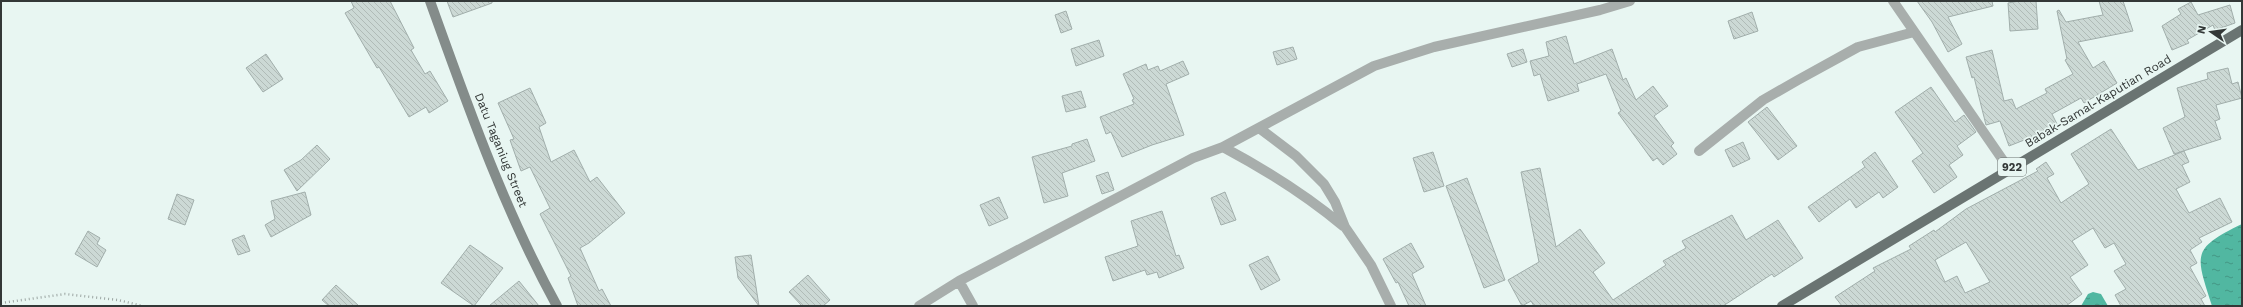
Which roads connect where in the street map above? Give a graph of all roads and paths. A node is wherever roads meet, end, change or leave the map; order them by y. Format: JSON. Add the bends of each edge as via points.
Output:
{"nodes":[{"id":1,"x":430,"y":1,"type":"edge"},
{"id":2,"x":1630,"y":1,"type":"edge"},
{"id":3,"x":1893,"y":1,"type":"edge"},
{"id":4,"x":2242,"y":30,"type":"edge"},
{"id":5,"x":1914,"y":32,"type":"junction"},
{"id":6,"x":1259,"y":128,"type":"junction"},
{"id":7,"x":1223,"y":146,"type":"junction"},
{"id":8,"x":1699,"y":151,"type":"dead end"},
{"id":9,"x":2009,"y":169,"type":"junction"},
{"id":10,"x":1345,"y":228,"type":"junction"},
{"id":11,"x":959,"y":281,"type":"junction"},
{"id":12,"x":1,"y":303,"type":"edge"},
{"id":13,"x":143,"y":306,"type":"edge"},
{"id":14,"x":557,"y":306,"type":"edge"},
{"id":15,"x":919,"y":306,"type":"edge"},
{"id":16,"x":973,"y":306,"type":"edge"},
{"id":17,"x":1390,"y":306,"type":"edge"},
{"id":18,"x":1782,"y":306,"type":"edge"}],
"edges":[{"from":1,"to":14,"type":"main road","name":"Datu Taganiug Street","via":[[516,222],[538,272]]},
{"from":2,"to":6,"type":"street","via":[[1434,47],[1374,66]]},
{"from":3,"to":5,"type":"street"},
{"from":4,"to":9,"type":"main road","name":"Babak-Samal-Kaputian Road","number":"922"},
{"from":5,"to":8,"type":"street","via":[[1858,47],[1798,80],[1762,100]]},
{"from":5,"to":9,"type":"street"},
{"from":6,"to":7,"type":"street"},
{"from":6,"to":10,"type":"street","via":[[1296,156],[1324,184],[1335,202]]},
{"from":7,"to":10,"type":"street","via":[[1312,201]]},
{"from":7,"to":11,"type":"street","via":[[1194,158]]},
{"from":9,"to":18,"type":"main road","name":"Babak-Samal-Kaputian Road","number":"922"},
{"from":10,"to":17,"type":"street","via":[[1371,265]]},
{"from":11,"to":15,"type":"street"},
{"from":11,"to":16,"type":"street"},
{"from":12,"to":13,"type":"path","via":[[66,294],[118,300]]}]}
